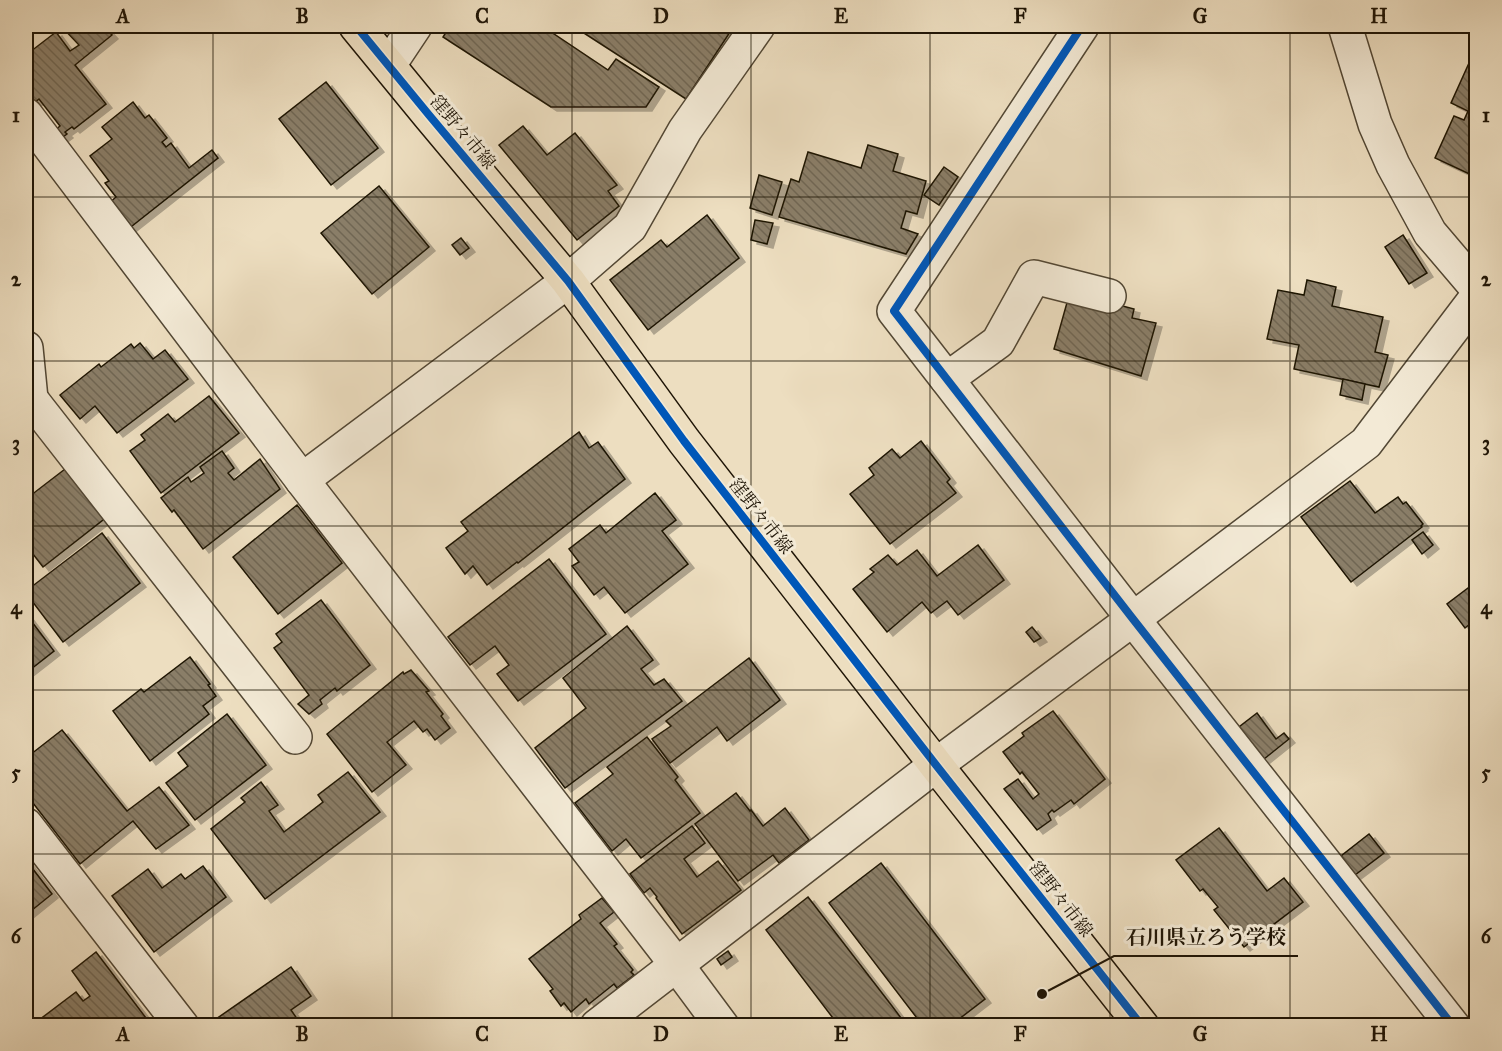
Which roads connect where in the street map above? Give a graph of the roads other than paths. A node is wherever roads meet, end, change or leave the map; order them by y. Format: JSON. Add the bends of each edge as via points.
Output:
{"nodes":[{"id":1,"x":356,"y":26,"type":"edge"},
{"id":2,"x":415,"y":26,"type":"edge"},
{"id":3,"x":758,"y":26,"type":"edge"},
{"id":4,"x":1082,"y":26,"type":"edge"},
{"id":5,"x":1344,"y":26,"type":"edge"},
{"id":6,"x":389,"y":65,"type":"junction"},
{"id":7,"x":26,"y":115,"type":"edge"},
{"id":8,"x":568,"y":281,"type":"junction"},
{"id":9,"x":1476,"y":287,"type":"edge"},
{"id":10,"x":1109,"y":296,"type":"dead end"},
{"id":11,"x":1476,"y":298,"type":"edge"},
{"id":12,"x":26,"y":348,"type":"edge"},
{"id":13,"x":947,"y":379,"type":"junction"},
{"id":14,"x":28,"y":405,"type":"edge"},
{"id":15,"x":302,"y":480,"type":"junction"},
{"id":16,"x":1133,"y":620,"type":"junction"},
{"id":17,"x":295,"y":737,"type":"dead end"},
{"id":18,"x":936,"y":765,"type":"junction"},
{"id":19,"x":26,"y":825,"type":"edge"},
{"id":20,"x":676,"y":964,"type":"junction"},
{"id":21,"x":182,"y":1026,"type":"edge"},
{"id":22,"x":597,"y":1026,"type":"edge"},
{"id":23,"x":722,"y":1026,"type":"edge"},
{"id":24,"x":1142,"y":1026,"type":"edge"},
{"id":25,"x":1453,"y":1026,"type":"edge"}],
"edges":[{"from":1,"to":6,"type":"main road","name":"窪野々市線"},
{"from":2,"to":6,"type":"street"},
{"from":3,"to":8,"type":"street","via":[[685,130],[630,227]]},
{"from":4,"to":13,"type":"street","via":[[894,311]]},
{"from":5,"to":9,"type":"street","via":[[1375,124],[1393,165],[1430,232]]},
{"from":6,"to":8,"type":"main road","name":"窪野々市線"},
{"from":7,"to":15,"type":"street"},
{"from":8,"to":15,"type":"street"},
{"from":8,"to":18,"type":"main road","name":"窪野々市線","via":[[684,441]]},
{"from":10,"to":13,"type":"street","via":[[1034,277],[998,342]]},
{"from":11,"to":16,"type":"street","via":[[1366,443]]},
{"from":12,"to":14,"type":"street"},
{"from":13,"to":16,"type":"street"},
{"from":14,"to":17,"type":"street"},
{"from":15,"to":20,"type":"street"},
{"from":16,"to":18,"type":"street"},
{"from":16,"to":25,"type":"street"},
{"from":18,"to":20,"type":"street"},
{"from":18,"to":24,"type":"main road","name":"窪野々市線"},
{"from":19,"to":21,"type":"street"},
{"from":20,"to":22,"type":"street"},
{"from":20,"to":23,"type":"street"}]}
